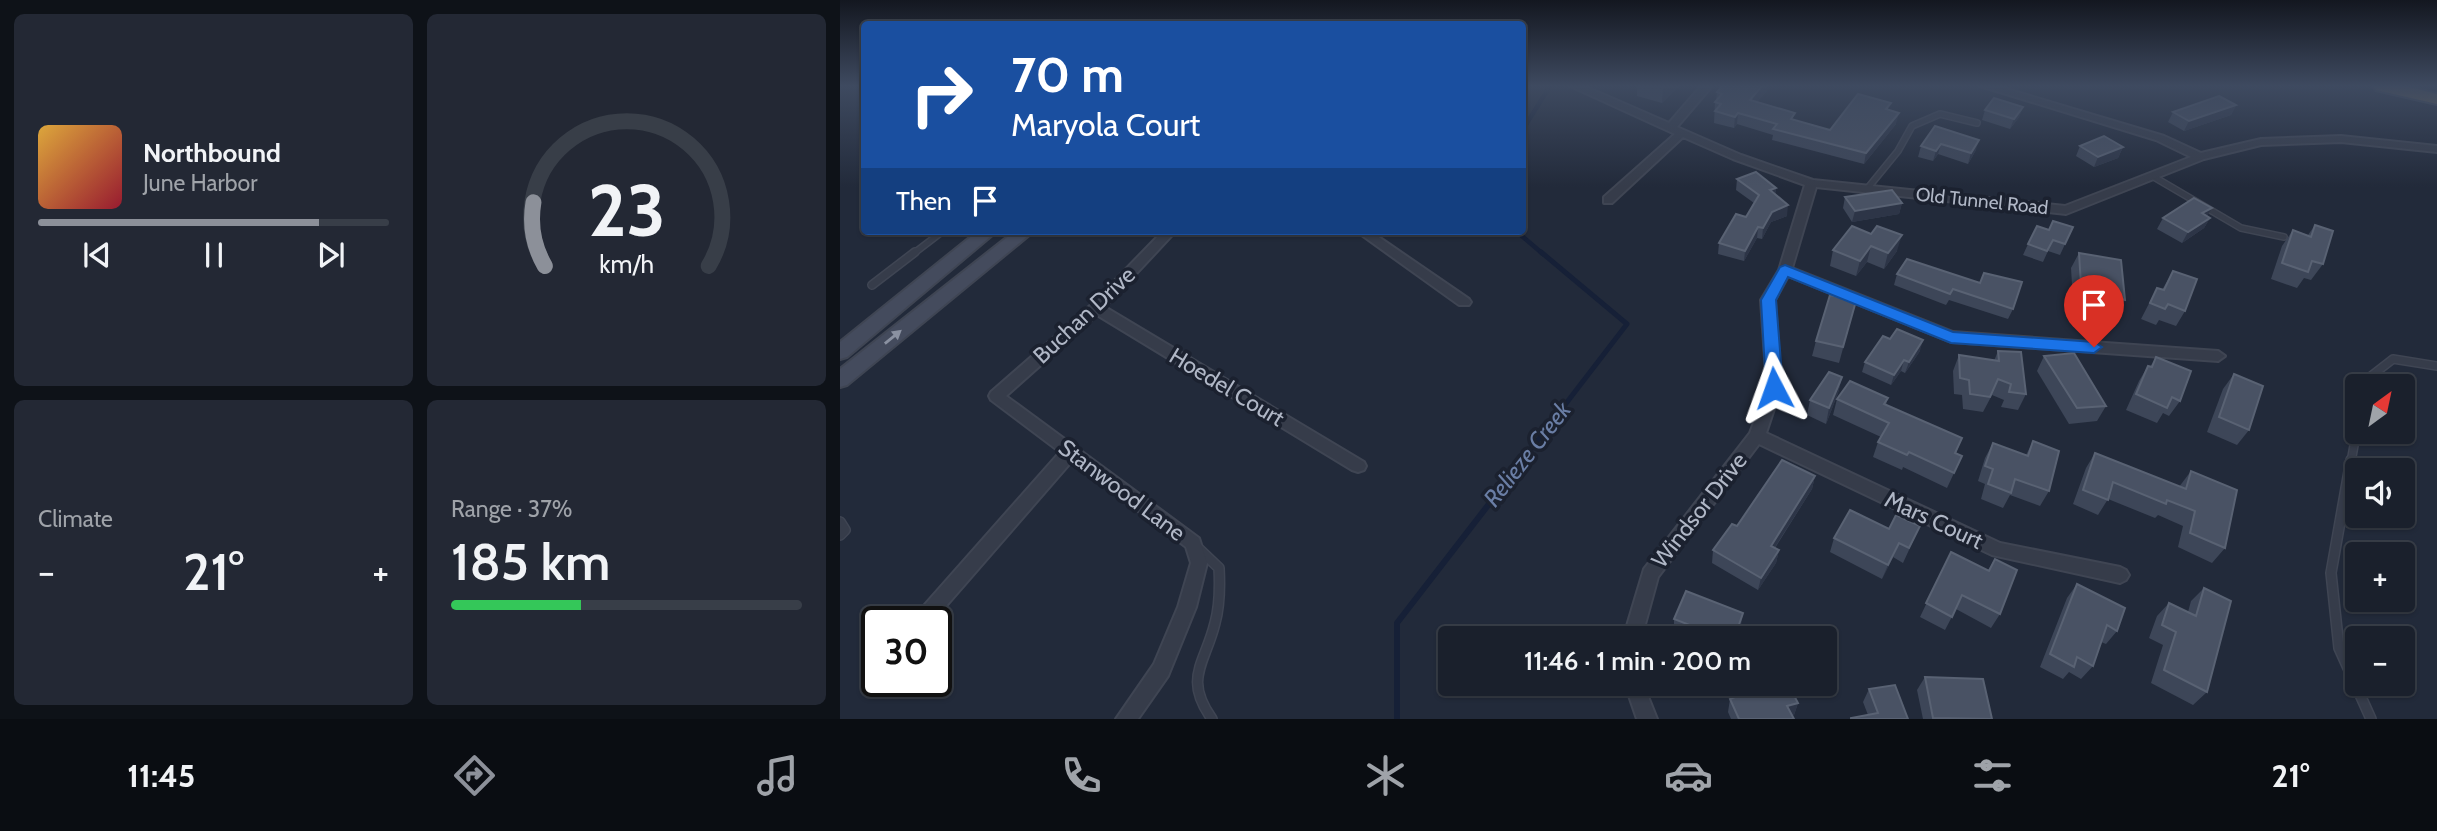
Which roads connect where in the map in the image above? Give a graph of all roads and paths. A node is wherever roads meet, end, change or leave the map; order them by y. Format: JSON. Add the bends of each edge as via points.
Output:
{"nodes":[{"id":1,"x":1655,"y":120,"type":"edge"},
{"id":2,"x":1684,"y":120,"type":"edge"},
{"id":3,"x":1927,"y":120,"type":"edge"},
{"id":4,"x":1963,"y":120,"type":"edge"},
{"id":5,"x":2098,"y":120,"type":"edge"},
{"id":6,"x":1977,"y":123,"type":"dead end"},
{"id":7,"x":1677,"y":130,"type":"junction"},
{"id":8,"x":2437,"y":149,"type":"edge"},
{"id":9,"x":2200,"y":157,"type":"junction"},
{"id":10,"x":2154,"y":177,"type":"junction"},
{"id":11,"x":1811,"y":183,"type":"junction"},
{"id":12,"x":1867,"y":189,"type":"junction"},
{"id":13,"x":1608,"y":200,"type":"dead end"},
{"id":14,"x":938,"y":235,"type":"edge"},
{"id":15,"x":984,"y":235,"type":"edge"},
{"id":16,"x":1021,"y":235,"type":"edge"},
{"id":17,"x":1166,"y":235,"type":"edge"},
{"id":18,"x":1368,"y":235,"type":"edge"},
{"id":19,"x":2284,"y":237,"type":"dead end"},
{"id":20,"x":1785,"y":270,"type":"junction"},
{"id":21,"x":872,"y":285,"type":"dead end"},
{"id":22,"x":1464,"y":302,"type":"dead end"},
{"id":23,"x":1096,"y":308,"type":"junction"},
{"id":24,"x":840,"y":352,"type":"edge"},
{"id":25,"x":2218,"y":356,"type":"dead end"},
{"id":26,"x":2437,"y":366,"type":"edge"},
{"id":27,"x":2374,"y":374,"type":"edge"},
{"id":28,"x":840,"y":380,"type":"edge"},
{"id":29,"x":996,"y":396,"type":"joint"},
{"id":30,"x":1757,"y":436,"type":"junction"},
{"id":31,"x":2354,"y":444,"type":"edge"},
{"id":32,"x":1070,"y":452,"type":"junction"},
{"id":33,"x":1358,"y":466,"type":"dead end"},
{"id":34,"x":840,"y":522,"type":"edge"},
{"id":35,"x":840,"y":535,"type":"edge"},
{"id":36,"x":1193,"y":543,"type":"junction"},
{"id":37,"x":2120,"y":575,"type":"dead end"},
{"id":38,"x":935,"y":606,"type":"edge"},
{"id":39,"x":1636,"y":626,"type":"edge"},
{"id":40,"x":1638,"y":696,"type":"edge"},
{"id":41,"x":1126,"y":719,"type":"edge"},
{"id":42,"x":1212,"y":719,"type":"edge"},
{"id":43,"x":1647,"y":719,"type":"edge"},
{"id":44,"x":2371,"y":719,"type":"edge"}],
"edges":[{"from":1,"to":7,"type":"street","name":"Old Tunnel Road"},
{"from":2,"to":7,"type":"street"},
{"from":3,"to":12,"type":"lane","via":[[1912,126]]},
{"from":4,"to":6,"type":"lane"},
{"from":5,"to":9,"type":"street","via":[[2160,138]]},
{"from":7,"to":11,"type":"street","name":"Old Tunnel Road"},
{"from":7,"to":13,"type":"street"},
{"from":8,"to":9,"type":"street","name":"Old Tunnel Road","via":[[2314,138],[2261,142]]},
{"from":9,"to":10,"type":"street","name":"Old Tunnel Road"},
{"from":10,"to":12,"type":"street","name":"Old Tunnel Road","via":[[2066,210]]},
{"from":10,"to":19,"type":"lane","via":[[2241,228]]},
{"from":11,"to":12,"type":"street","name":"Old Tunnel Road"},
{"from":11,"to":20,"type":"street","name":"Windsor Drive"},
{"from":14,"to":21,"type":"lane"},
{"from":15,"to":24,"type":"main road"},
{"from":28,"to":16,"type":"main road","one_way":true},
{"from":17,"to":23,"type":"street","name":"Buchan Drive"},
{"from":18,"to":22,"type":"street"},
{"from":20,"to":25,"type":"street","via":[[1951,337]]},
{"from":20,"to":30,"type":"street","name":"Windsor Drive","via":[[1768,300],[1774,388]]},
{"from":23,"to":29,"type":"street","name":"Buchan Drive"},
{"from":23,"to":33,"type":"street","name":"Hoedel Court"},
{"from":26,"to":27,"type":"lane","via":[[2393,359]]},
{"from":29,"to":32,"type":"street","name":"Stanwood Lane"},
{"from":30,"to":37,"type":"street","name":"Mars Court","via":[[1998,550]]},
{"from":30,"to":39,"type":"street","name":"Windsor Drive","via":[[1650,574]]},
{"from":31,"to":44,"type":"lane","via":[[2332,573],[2339,648]]},
{"from":32,"to":36,"type":"street","name":"Stanwood Lane"},
{"from":32,"to":38,"type":"street"},
{"from":34,"to":35,"type":"lane","via":[[845,530]]},
{"from":36,"to":41,"type":"street","name":"Stanwood Lane","via":[[1199,563],[1188,607],[1161,670]]},
{"from":36,"to":42,"type":"lane","via":[[1219,568],[1220,594],[1212,633],[1193,684]]},
{"from":40,"to":43,"type":"street"}]}
